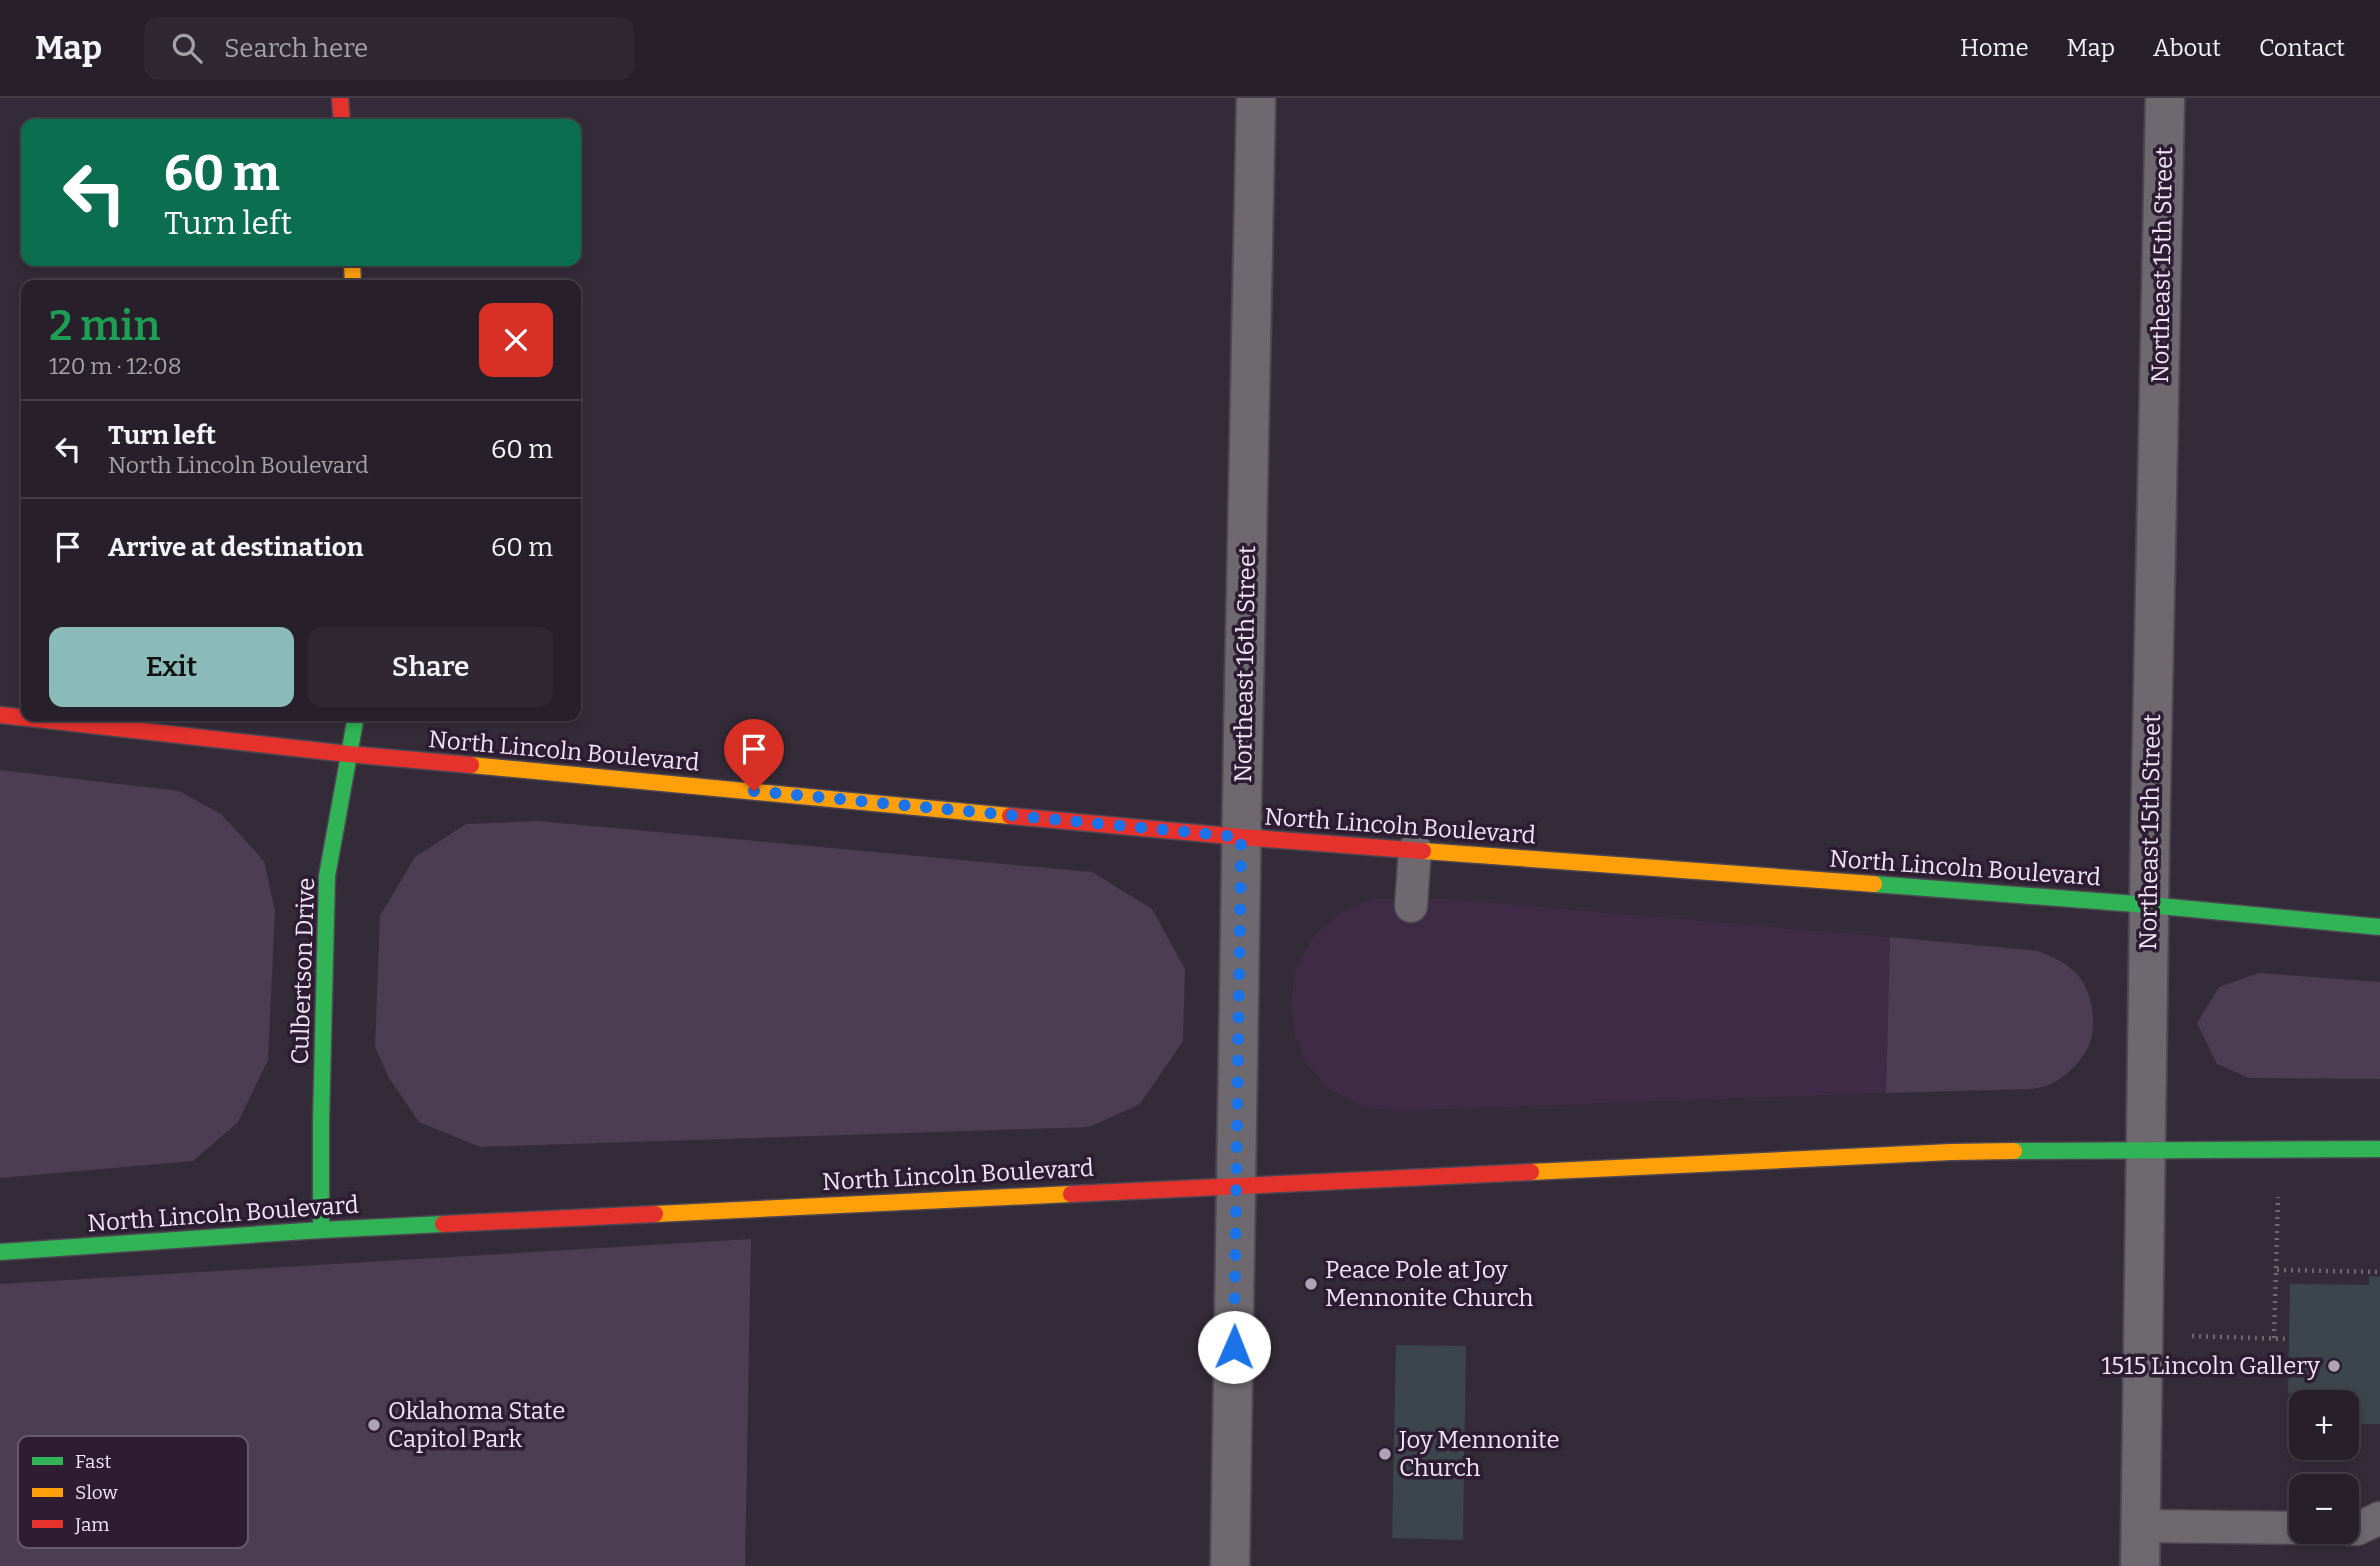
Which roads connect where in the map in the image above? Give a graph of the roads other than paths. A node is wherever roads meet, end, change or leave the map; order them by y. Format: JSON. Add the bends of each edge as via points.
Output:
{"nodes":[{"id":1,"x":340,"y":98,"type":"edge"},
{"id":2,"x":1256,"y":98,"type":"edge"},
{"id":3,"x":2165,"y":98,"type":"edge"},
{"id":4,"x":342,"y":119,"type":"edge"},
{"id":5,"x":0,"y":715,"type":"edge"},
{"id":6,"x":21,"y":717,"type":"edge"},
{"id":7,"x":54,"y":721,"type":"edge"},
{"id":8,"x":355,"y":721,"type":"edge"},
{"id":9,"x":348,"y":754,"type":"junction"},
{"id":10,"x":1241,"y":837,"type":"junction"},
{"id":11,"x":1415,"y":849,"type":"junction"},
{"id":12,"x":2149,"y":905,"type":"junction"},
{"id":13,"x":1411,"y":906,"type":"dead end"},
{"id":14,"x":2380,"y":927,"type":"edge"},
{"id":15,"x":2145,"y":1149,"type":"junction"},
{"id":16,"x":2380,"y":1149,"type":"edge"},
{"id":17,"x":1235,"y":1184,"type":"junction"},
{"id":18,"x":321,"y":1230,"type":"junction"},
{"id":19,"x":0,"y":1252,"type":"edge"},
{"id":20,"x":2380,"y":1518,"type":"edge"},
{"id":21,"x":2140,"y":1526,"type":"junction"},
{"id":22,"x":2289,"y":1528,"type":"edge"},
{"id":23,"x":2359,"y":1528,"type":"edge"},
{"id":24,"x":1230,"y":1566,"type":"edge"},
{"id":25,"x":2140,"y":1566,"type":"edge"}],
"edges":[{"from":1,"to":4,"type":"main road"},
{"from":2,"to":10,"type":"street","name":"Northeast 16th Street"},
{"from":3,"to":12,"type":"street","name":"Northeast 15th Street"},
{"from":5,"to":6,"type":"main road","name":"North Lincoln Boulevard"},
{"from":7,"to":9,"type":"main road","name":"North Lincoln Boulevard"},
{"from":8,"to":9,"type":"main road","name":"Culbertson Drive"},
{"from":9,"to":10,"type":"main road","name":"North Lincoln Boulevard"},
{"from":9,"to":18,"type":"main road","name":"Culbertson Drive","via":[[327,876]]},
{"from":10,"to":11,"type":"main road","name":"North Lincoln Boulevard"},
{"from":10,"to":17,"type":"street","name":"Northeast 16th Street"},
{"from":11,"to":12,"type":"main road","name":"North Lincoln Boulevard"},
{"from":11,"to":13,"type":"lane"},
{"from":12,"to":14,"type":"main road","name":"North Lincoln Boulevard"},
{"from":12,"to":15,"type":"street","name":"Northeast 15th Street"},
{"from":15,"to":16,"type":"main road","name":"North Lincoln Boulevard"},
{"from":15,"to":17,"type":"main road","name":"North Lincoln Boulevard","via":[[1938,1152]]},
{"from":15,"to":21,"type":"street","name":"Northeast 15th Street"},
{"from":17,"to":18,"type":"main road","name":"North Lincoln Boulevard"},
{"from":17,"to":24,"type":"street","name":"Northeast 16th Street"},
{"from":18,"to":19,"type":"main road","name":"North Lincoln Boulevard"},
{"from":20,"to":23,"type":"lane"},
{"from":21,"to":22,"type":"lane"},
{"from":21,"to":25,"type":"street","name":"Northeast 15th Street"}]}
